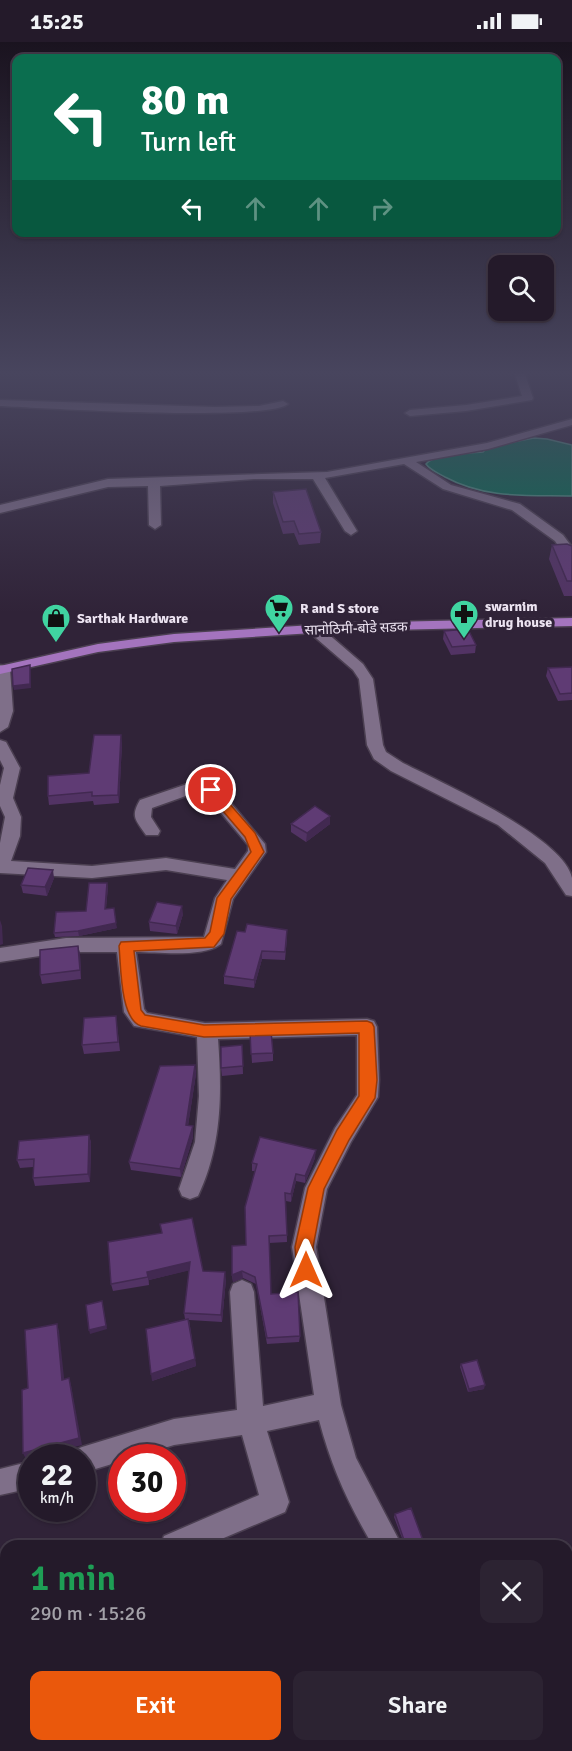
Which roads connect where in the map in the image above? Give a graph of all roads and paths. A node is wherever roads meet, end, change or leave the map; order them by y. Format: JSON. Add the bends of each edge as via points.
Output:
{"nodes":[{"id":1,"x":442,"y":454,"type":"edge"},
{"id":2,"x":405,"y":460,"type":"junction"},
{"id":3,"x":318,"y":477,"type":"junction"},
{"id":4,"x":154,"y":483,"type":"junction"},
{"id":5,"x":0,"y":509,"type":"edge"},
{"id":6,"x":155,"y":525,"type":"dead end"},
{"id":7,"x":351,"y":531,"type":"dead end"},
{"id":8,"x":572,"y":556,"type":"edge"},
{"id":9,"x":572,"y":622,"type":"edge"},
{"id":10,"x":314,"y":629,"type":"junction"},
{"id":11,"x":1,"y":669,"type":"edge"},
{"id":12,"x":0,"y":727,"type":"edge"},
{"id":13,"x":0,"y":745,"type":"edge"},
{"id":14,"x":152,"y":831,"type":"dead end"},
{"id":15,"x":0,"y":867,"type":"edge"},
{"id":16,"x":240,"y":876,"type":"junction"},
{"id":17,"x":572,"y":890,"type":"edge"},
{"id":18,"x":126,"y":946,"type":"junction"},
{"id":19,"x":0,"y":955,"type":"edge"},
{"id":20,"x":204,"y":1031,"type":"junction"},
{"id":21,"x":190,"y":1189,"type":"dead end"},
{"id":22,"x":242,"y":1292,"type":"dead end"},
{"id":23,"x":328,"y":1405,"type":"junction"},
{"id":24,"x":251,"y":1421,"type":"junction"},
{"id":25,"x":96,"y":1456,"type":"edge"},
{"id":26,"x":18,"y":1478,"type":"edge"},
{"id":27,"x":0,"y":1482,"type":"edge"},
{"id":28,"x":188,"y":1540,"type":"edge"},
{"id":29,"x":385,"y":1540,"type":"edge"}],
"edges":[{"from":1,"to":2,"type":"street"},
{"from":2,"to":3,"type":"street"},
{"from":2,"to":8,"type":"street","via":[[447,487],[516,507],[559,537]]},
{"from":3,"to":4,"type":"street","via":[[254,476]]},
{"from":3,"to":7,"type":"street"},
{"from":4,"to":5,"type":"street","via":[[90,486]]},
{"from":4,"to":6,"type":"street"},
{"from":9,"to":10,"type":"main road","name":"सानोठिमी-बोडे सडक"},
{"from":10,"to":11,"type":"main road","name":"सानोठिमी-बोडे सडक","via":[[98,648]]},
{"from":10,"to":17,"type":"street","via":[[366,679],[375,745],[380,754],[397,767],[504,821],[551,859]]},
{"from":11,"to":12,"type":"street","via":[[5,711]]},
{"from":13,"to":15,"type":"street","via":[[12,768],[5,798],[13,817]]},
{"from":14,"to":16,"type":"street","via":[[143,818],[146,804],[196,786],[211,790],[256,844],[257,852]]},
{"from":15,"to":16,"type":"street","via":[[92,872],[166,864]]},
{"from":16,"to":18,"type":"street","via":[[224,898],[217,934],[209,943]]},
{"from":18,"to":19,"type":"street","via":[[66,945]]},
{"from":18,"to":20,"type":"street","via":[[134,1012],[141,1020]]},
{"from":20,"to":21,"type":"street","via":[[210,1096],[206,1142]]},
{"from":20,"to":23,"type":"street","via":[[367,1027],[367,1098],[316,1188],[304,1247]]},
{"from":22,"to":24,"type":"street"},
{"from":23,"to":24,"type":"street"},
{"from":23,"to":29,"type":"street","via":[[343,1460]]},
{"from":24,"to":25,"type":"street","via":[[174,1432]]},
{"from":24,"to":28,"type":"street","via":[[275,1502]]},
{"from":26,"to":27,"type":"street"}]}
